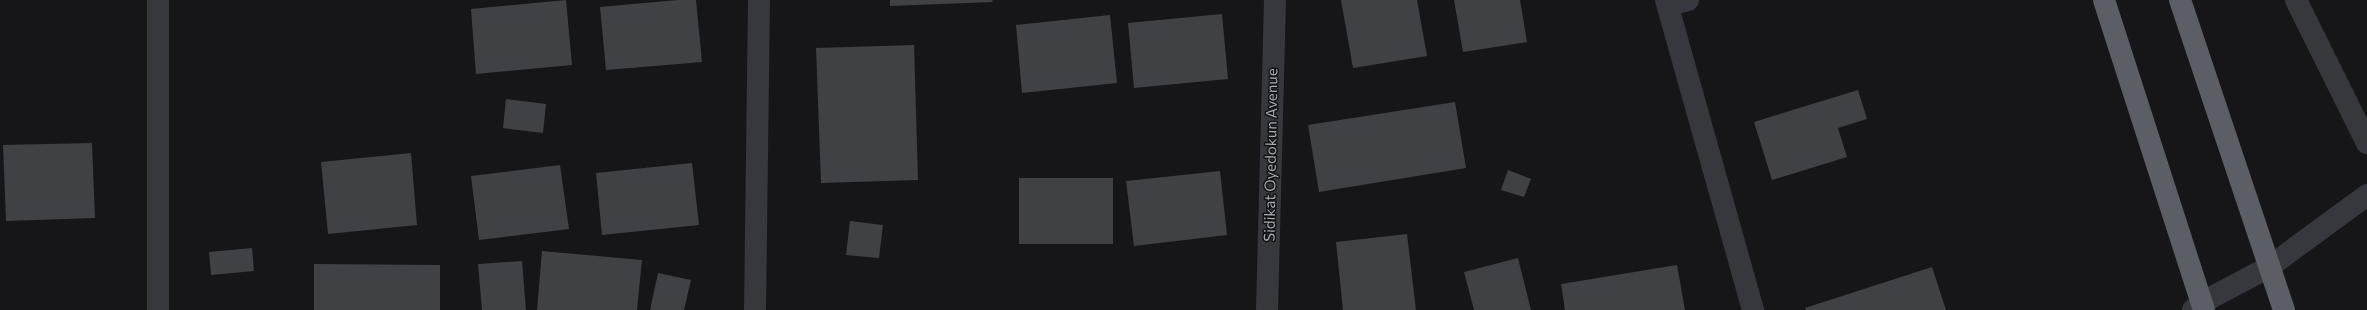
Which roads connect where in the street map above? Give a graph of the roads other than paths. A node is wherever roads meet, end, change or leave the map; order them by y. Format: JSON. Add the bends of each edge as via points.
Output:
{"nodes":[{"id":1,"x":158,"y":0,"type":"edge"},
{"id":2,"x":759,"y":0,"type":"edge"},
{"id":3,"x":1275,"y":0,"type":"edge"},
{"id":4,"x":2104,"y":0,"type":"edge"},
{"id":5,"x":2180,"y":0,"type":"edge"},
{"id":6,"x":2296,"y":0,"type":"edge"},
{"id":7,"x":1674,"y":2,"type":"edge"},
{"id":8,"x":2367,"y":143,"type":"edge"},
{"id":9,"x":2367,"y":195,"type":"edge"},
{"id":10,"x":2269,"y":268,"type":"junction"},
{"id":11,"x":2199,"y":308,"type":"edge"},
{"id":12,"x":158,"y":310,"type":"edge"},
{"id":13,"x":755,"y":310,"type":"edge"},
{"id":14,"x":1268,"y":310,"type":"edge"},
{"id":15,"x":1753,"y":310,"type":"edge"},
{"id":16,"x":2284,"y":310,"type":"edge"}],
"edges":[{"from":1,"to":12,"type":"street"},
{"from":2,"to":13,"type":"street"},
{"from":3,"to":14,"type":"street","name":"Sidikat Oyedokun Avenue"},
{"from":4,"to":11,"type":"highway"},
{"from":5,"to":10,"type":"highway"},
{"from":6,"to":8,"type":"street"},
{"from":7,"to":15,"type":"street"},
{"from":9,"to":10,"type":"street"},
{"from":10,"to":11,"type":"street"},
{"from":10,"to":16,"type":"highway"}]}
